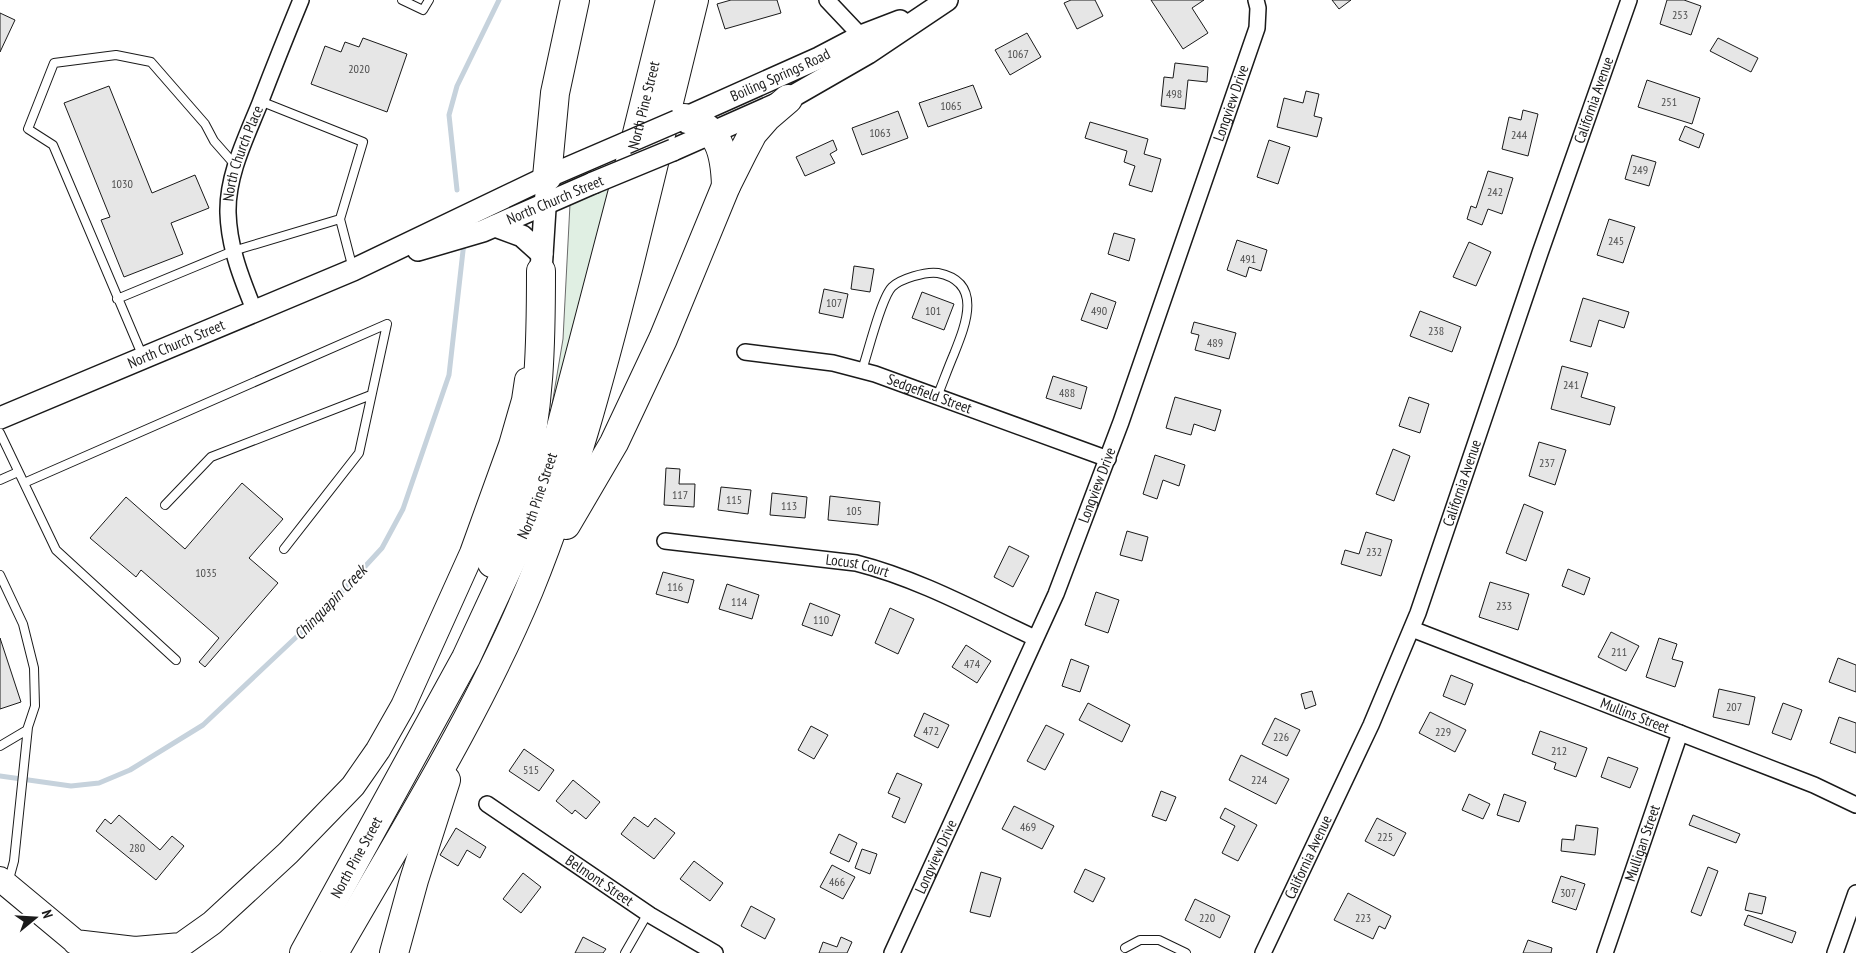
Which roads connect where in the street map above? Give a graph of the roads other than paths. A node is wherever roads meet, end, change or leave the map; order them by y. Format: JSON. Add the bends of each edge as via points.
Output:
{"nodes":[{"id":1,"x":301,"y":0,"type":"edge"},
{"id":2,"x":402,"y":0,"type":"edge"},
{"id":3,"x":428,"y":0,"type":"edge"},
{"id":4,"x":575,"y":0,"type":"edge"},
{"id":5,"x":670,"y":0,"type":"edge"},
{"id":6,"x":694,"y":0,"type":"edge"},
{"id":7,"x":827,"y":0,"type":"edge"},
{"id":8,"x":1256,"y":0,"type":"edge"},
{"id":9,"x":1629,"y":0,"type":"edge"},
{"id":10,"x":941,"y":3,"type":"edge"},
{"id":11,"x":865,"y":44,"type":"junction"},
{"id":12,"x":788,"y":99,"type":"junction"},
{"id":13,"x":260,"y":101,"type":"junction"},
{"id":14,"x":681,"y":120,"type":"junction"},
{"id":15,"x":712,"y":134,"type":"junction"},
{"id":16,"x":626,"y":143,"type":"joint"},
{"id":17,"x":642,"y":162,"type":"joint"},
{"id":18,"x":236,"y":166,"type":"junction"},
{"id":19,"x":726,"y":186,"type":"junction"},
{"id":20,"x":546,"y":190,"type":"junction"},
{"id":21,"x":340,"y":220,"type":"junction"},
{"id":22,"x":495,"y":226,"type":"junction"},
{"id":23,"x":233,"y":251,"type":"junction"},
{"id":24,"x":542,"y":262,"type":"junction"},
{"id":25,"x":353,"y":270,"type":"junction"},
{"id":26,"x":117,"y":299,"type":"junction"},
{"id":27,"x":255,"y":312,"type":"junction"},
{"id":28,"x":745,"y":352,"type":"dead end"},
{"id":29,"x":144,"y":359,"type":"junction"},
{"id":30,"x":862,"y":370,"type":"junction"},
{"id":31,"x":372,"y":395,"type":"junction"},
{"id":32,"x":937,"y":397,"type":"junction"},
{"id":33,"x":0,"y":418,"type":"edge"},
{"id":34,"x":0,"y":433,"type":"edge"},
{"id":35,"x":1108,"y":459,"type":"junction"},
{"id":36,"x":18,"y":472,"type":"junction"},
{"id":37,"x":0,"y":480,"type":"edge"},
{"id":38,"x":24,"y":483,"type":"junction"},
{"id":39,"x":165,"y":505,"type":"dead end"},
{"id":40,"x":665,"y":541,"type":"dead end"},
{"id":41,"x":284,"y":550,"type":"dead end"},
{"id":42,"x":0,"y":575,"type":"edge"},
{"id":43,"x":529,"y":589,"type":"junction"},
{"id":44,"x":1412,"y":629,"type":"junction"},
{"id":45,"x":478,"y":631,"type":"junction"},
{"id":46,"x":1035,"y":638,"type":"junction"},
{"id":47,"x":176,"y":660,"type":"dead end"},
{"id":48,"x":28,"y":727,"type":"junction"},
{"id":49,"x":1680,"y":734,"type":"junction"},
{"id":50,"x":460,"y":735,"type":"junction"},
{"id":51,"x":0,"y":746,"type":"edge"},
{"id":52,"x":487,"y":804,"type":"dead end"},
{"id":53,"x":1856,"y":806,"type":"edge"},
{"id":54,"x":3,"y":887,"type":"edge"},
{"id":55,"x":1856,"y":894,"type":"edge"},
{"id":56,"x":648,"y":913,"type":"junction"},
{"id":57,"x":82,"y":947,"type":"edge"},
{"id":58,"x":1125,"y":948,"type":"dead end"},
{"id":59,"x":178,"y":949,"type":"edge"},
{"id":60,"x":304,"y":953,"type":"edge"},
{"id":61,"x":334,"y":953,"type":"edge"},
{"id":62,"x":394,"y":953,"type":"edge"},
{"id":63,"x":625,"y":953,"type":"edge"},
{"id":64,"x":715,"y":953,"type":"edge"},
{"id":65,"x":892,"y":953,"type":"edge"},
{"id":66,"x":1186,"y":953,"type":"edge"},
{"id":67,"x":1263,"y":953,"type":"edge"},
{"id":68,"x":1605,"y":953,"type":"edge"},
{"id":69,"x":1835,"y":953,"type":"edge"}],
"edges":[{"from":1,"to":13,"type":"street","name":"North Church Place"},
{"from":2,"to":3,"type":"lane","via":[[423,10]]},
{"from":4,"to":20,"type":"highway","via":[[554,93]]},
{"from":5,"to":45,"type":"highway","name":"North Pine Street","via":[[560,432],[531,518]]},
{"from":6,"to":43,"type":"highway","name":"North Pine Street","via":[[602,371],[581,445]]},
{"from":7,"to":11,"type":"street"},
{"from":8,"to":35,"type":"street","name":"Longview Drive","via":[[1258,28]]},
{"from":9,"to":44,"type":"street","name":"California Avenue"},
{"from":10,"to":11,"type":"main road","name":"Boiling Springs Road"},
{"from":11,"to":12,"type":"main road","name":"Boiling Springs Road"},
{"from":11,"to":14,"type":"main road","name":"Boiling Springs Road","via":[[819,58]]},
{"from":12,"to":15,"type":"main road","name":"Boiling Springs Road"},
{"from":12,"to":19,"type":"highway","via":[[753,133]]},
{"from":13,"to":18,"type":"street","name":"North Church Place"},
{"from":13,"to":21,"type":"lane","via":[[363,142]]},
{"from":14,"to":15,"type":"highway","via":[[702,124]]},
{"from":14,"to":16,"type":"main road","name":"Boiling Springs Road","bridge":true},
{"from":15,"to":17,"type":"main road","name":"Boiling Springs Road","bridge":true},
{"from":15,"to":19,"type":"highway","via":[[721,149]]},
{"from":16,"to":20,"type":"main road","name":"North Church Street","via":[[593,157]]},
{"from":17,"to":20,"type":"main road","name":"North Church Street","bridge":true,"via":[[593,183]]},
{"from":18,"to":23,"type":"street","name":"North Church Place","via":[[228,212]]},
{"from":18,"to":26,"type":"lane","via":[[151,62],[116,55],[54,64],[28,129],[53,145]]},
{"from":19,"to":43,"type":"highway","via":[[663,339],[614,443]]},
{"from":20,"to":22,"type":"main road","name":"North Church Street"},
{"from":20,"to":24,"type":"main road"},
{"from":20,"to":25,"type":"main road","name":"North Church Street"},
{"from":21,"to":23,"type":"lane"},
{"from":21,"to":25,"type":"lane"},
{"from":22,"to":24,"type":"main road","via":[[522,236]]},
{"from":22,"to":25,"type":"main road","name":"North Church Street"},
{"from":23,"to":26,"type":"lane"},
{"from":23,"to":27,"type":"street","name":"North Church Place"},
{"from":24,"to":45,"type":"highway","via":[[541,351],[530,441],[522,481],[484,587]]},
{"from":24,"to":59,"type":"main road","via":[[524,400],[511,445],[472,553],[403,706],[378,750],[352,786],[288,853]]},
{"from":25,"to":27,"type":"main road","name":"North Church Street"},
{"from":26,"to":29,"type":"lane"},
{"from":27,"to":29,"type":"main road","name":"North Church Street"},
{"from":28,"to":30,"type":"street","name":"Sedgefield Street"},
{"from":29,"to":33,"type":"main road","name":"North Church Street"},
{"from":30,"to":32,"type":"street","name":"Sedgefield Street"},
{"from":30,"to":32,"type":"lane","via":[[884,298],[892,286],[913,276],[933,272],[948,275],[962,285],[968,297],[968,310],[966,325]]},
{"from":31,"to":38,"type":"lane","via":[[387,324]]},
{"from":31,"to":39,"type":"lane","via":[[211,457]]},
{"from":31,"to":41,"type":"lane","via":[[359,453]]},
{"from":32,"to":35,"type":"street","name":"Sedgefield Street"},
{"from":34,"to":36,"type":"lane"},
{"from":35,"to":46,"type":"street","name":"Longview Drive","via":[[1056,594]]},
{"from":36,"to":37,"type":"lane"},
{"from":36,"to":38,"type":"lane"},
{"from":38,"to":47,"type":"lane","via":[[56,550]]},
{"from":40,"to":46,"type":"street","name":"Locust Court","via":[[856,563],[879,569]]},
{"from":42,"to":48,"type":"lane","via":[[23,624],[34,668],[35,706]]},
{"from":43,"to":50,"type":"highway","name":"North Pine Street"},
{"from":44,"to":49,"type":"street","name":"Mullins Street"},
{"from":44,"to":67,"type":"street","name":"California Avenue","via":[[1371,725]]},
{"from":45,"to":60,"type":"highway","name":"North Pine Street"},
{"from":46,"to":65,"type":"street","name":"Longview Drive"},
{"from":48,"to":51,"type":"lane"},
{"from":48,"to":54,"type":"lane","via":[[14,861]]},
{"from":49,"to":53,"type":"street","name":"Mullins Street","via":[[1814,785]]},
{"from":49,"to":68,"type":"street","name":"Mulligan Street"},
{"from":50,"to":61,"type":"highway","name":"North Pine Street"},
{"from":50,"to":62,"type":"highway"},
{"from":52,"to":56,"type":"street","name":"Belmont Street"},
{"from":54,"to":57,"type":"main road"},
{"from":55,"to":69,"type":"street"},
{"from":56,"to":63,"type":"lane"},
{"from":56,"to":64,"type":"street","name":"Belmont Street"},
{"from":57,"to":59,"type":"main road"},
{"from":58,"to":66,"type":"lane","via":[[1140,940],[1159,940]]}]}
